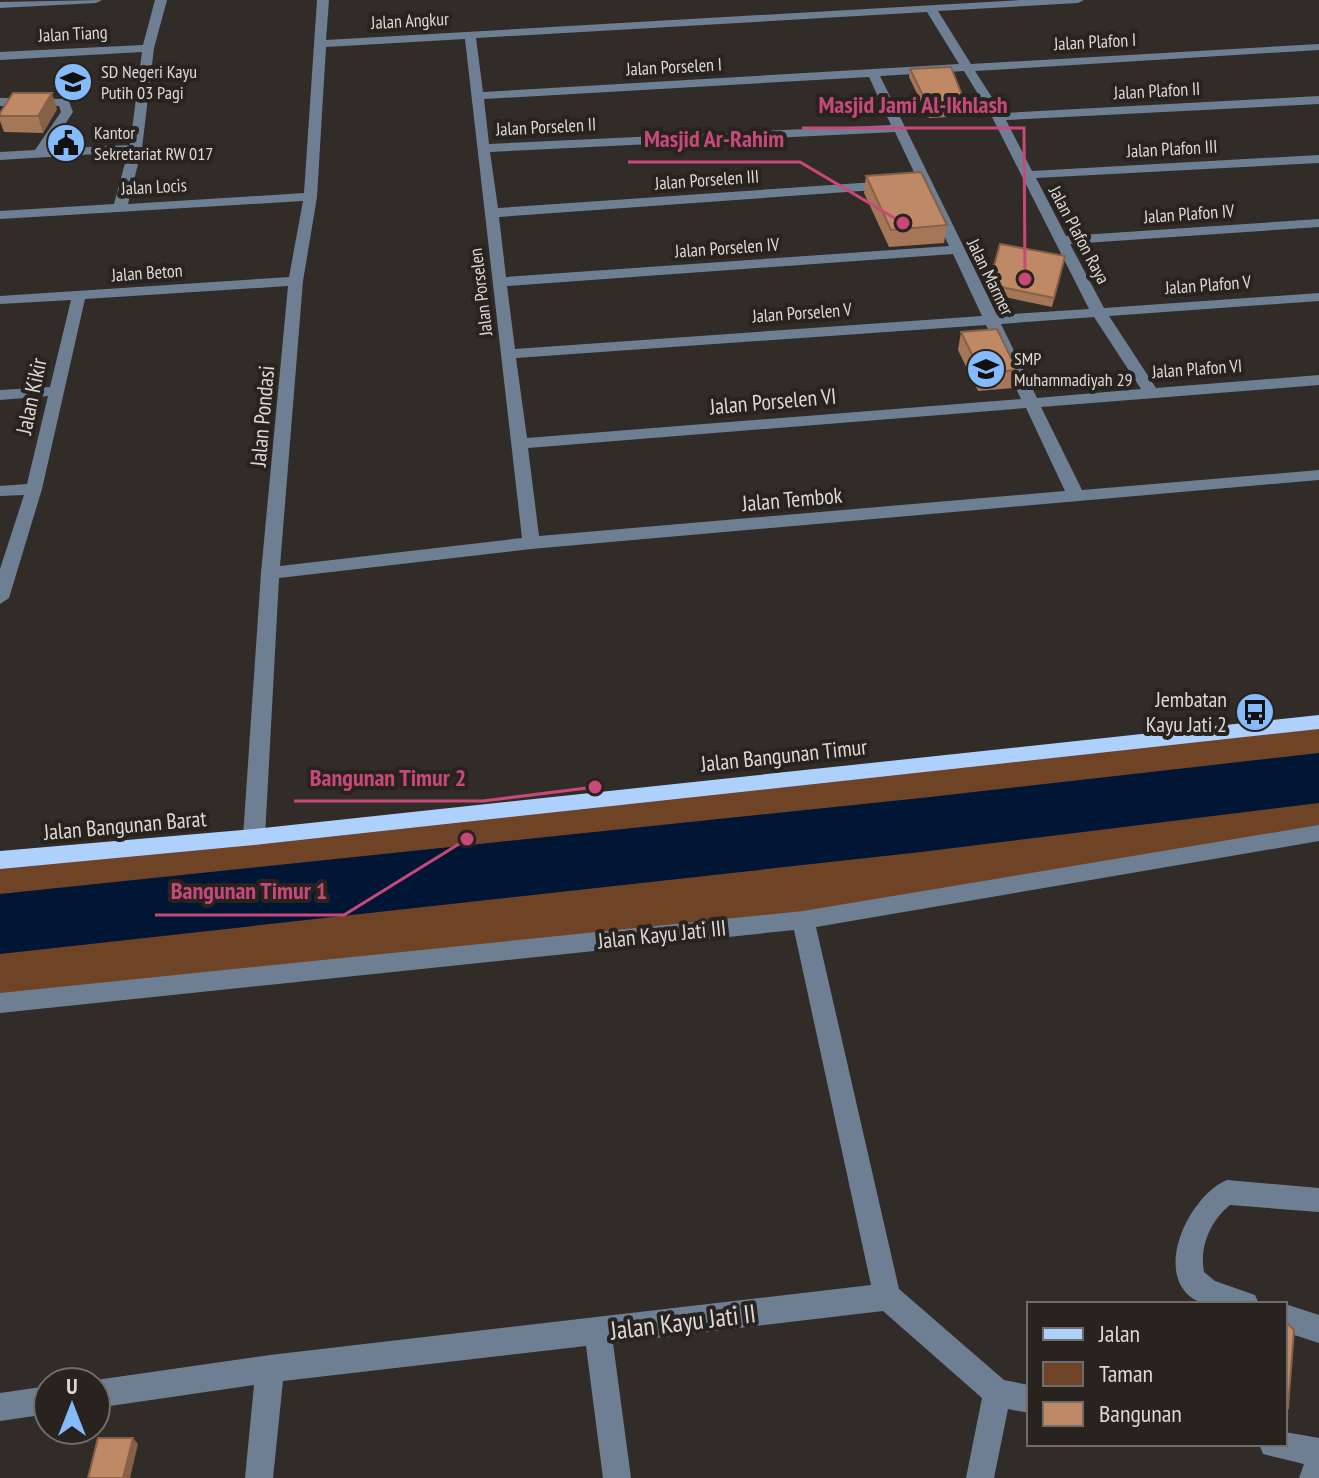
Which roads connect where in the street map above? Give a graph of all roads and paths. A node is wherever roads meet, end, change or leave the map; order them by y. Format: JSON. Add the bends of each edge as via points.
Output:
{"nodes":[{"id":1,"x":94,"y":0,"type":"edge"},
{"id":2,"x":161,"y":0,"type":"edge"},
{"id":3,"x":323,"y":0,"type":"edge"},
{"id":4,"x":1078,"y":0,"type":"edge"},
{"id":5,"x":0,"y":5,"type":"edge"},
{"id":6,"x":931,"y":9,"type":"junction"},
{"id":7,"x":470,"y":35,"type":"junction"},
{"id":8,"x":318,"y":44,"type":"junction"},
{"id":9,"x":1319,"y":47,"type":"edge"},
{"id":10,"x":148,"y":48,"type":"junction"},
{"id":11,"x":0,"y":56,"type":"edge"},
{"id":12,"x":967,"y":68,"type":"junction"},
{"id":13,"x":873,"y":73,"type":"junction"},
{"id":14,"x":477,"y":96,"type":"junction"},
{"id":15,"x":1319,"y":100,"type":"edge"},
{"id":16,"x":0,"y":102,"type":"edge"},
{"id":17,"x":998,"y":117,"type":"junction"},
{"id":18,"x":899,"y":128,"type":"junction"},
{"id":19,"x":136,"y":148,"type":"junction"},
{"id":20,"x":484,"y":148,"type":"junction"},
{"id":21,"x":39,"y":154,"type":"junction"},
{"id":22,"x":0,"y":156,"type":"edge"},
{"id":23,"x":1319,"y":159,"type":"edge"},
{"id":24,"x":1027,"y":175,"type":"junction"},
{"id":25,"x":925,"y":182,"type":"junction"},
{"id":26,"x":310,"y":197,"type":"junction"},
{"id":27,"x":120,"y":207,"type":"junction"},
{"id":28,"x":491,"y":213,"type":"junction"},
{"id":29,"x":0,"y":215,"type":"edge"},
{"id":30,"x":1319,"y":223,"type":"edge"},
{"id":31,"x":1062,"y":240,"type":"junction"},
{"id":32,"x":957,"y":250,"type":"junction"},
{"id":33,"x":296,"y":281,"type":"junction"},
{"id":34,"x":500,"y":282,"type":"junction"},
{"id":35,"x":79,"y":295,"type":"junction"},
{"id":36,"x":1319,"y":297,"type":"edge"},
{"id":37,"x":0,"y":300,"type":"edge"},
{"id":38,"x":1099,"y":313,"type":"junction"},
{"id":39,"x":991,"y":319,"type":"junction"},
{"id":40,"x":508,"y":354,"type":"junction"},
{"id":41,"x":1319,"y":380,"type":"edge"},
{"id":42,"x":55,"y":391,"type":"junction"},
{"id":43,"x":1151,"y":392,"type":"junction"},
{"id":44,"x":0,"y":395,"type":"edge"},
{"id":45,"x":1031,"y":403,"type":"junction"},
{"id":46,"x":519,"y":444,"type":"junction"},
{"id":47,"x":1319,"y":475,"type":"edge"},
{"id":48,"x":34,"y":489,"type":"junction"},
{"id":49,"x":0,"y":491,"type":"edge"},
{"id":50,"x":1076,"y":496,"type":"junction"},
{"id":51,"x":531,"y":543,"type":"junction"},
{"id":52,"x":270,"y":573,"type":"junction"},
{"id":53,"x":0,"y":598,"type":"edge"},
{"id":54,"x":1319,"y":722,"type":"edge"},
{"id":55,"x":1319,"y":833,"type":"edge"},
{"id":56,"x":254,"y":837,"type":"junction"},
{"id":57,"x":0,"y":860,"type":"edge"},
{"id":58,"x":803,"y":920,"type":"junction"},
{"id":59,"x":0,"y":1003,"type":"edge"},
{"id":60,"x":1319,"y":1200,"type":"edge"},
{"id":61,"x":887,"y":1297,"type":"junction"},
{"id":62,"x":1240,"y":1302,"type":"edge"},
{"id":63,"x":1287,"y":1319,"type":"edge"},
{"id":64,"x":1319,"y":1329,"type":"edge"},
{"id":65,"x":598,"y":1332,"type":"junction"},
{"id":66,"x":270,"y":1369,"type":"junction"},
{"id":67,"x":112,"y":1392,"type":"edge"},
{"id":68,"x":997,"y":1393,"type":"junction"},
{"id":69,"x":1027,"y":1399,"type":"edge"},
{"id":70,"x":32,"y":1402,"type":"edge"},
{"id":71,"x":0,"y":1407,"type":"edge"},
{"id":72,"x":1284,"y":1446,"type":"edge"},
{"id":73,"x":1319,"y":1452,"type":"edge"},
{"id":74,"x":1319,"y":1463,"type":"edge"},
{"id":75,"x":259,"y":1478,"type":"edge"},
{"id":76,"x":617,"y":1478,"type":"edge"},
{"id":77,"x":980,"y":1478,"type":"edge"},
{"id":78,"x":1313,"y":1478,"type":"edge"}],
"edges":[{"from":1,"to":5,"type":"street"},
{"from":2,"to":10,"type":"street"},
{"from":3,"to":8,"type":"street","name":"Jalan Pondasi"},
{"from":4,"to":6,"type":"street","name":"Jalan Angkur"},
{"from":6,"to":7,"type":"street","name":"Jalan Angkur"},
{"from":6,"to":12,"type":"street","name":"Jalan Plafon Raya"},
{"from":7,"to":8,"type":"street","name":"Jalan Angkur"},
{"from":7,"to":14,"type":"street","name":"Jalan Porselen"},
{"from":8,"to":26,"type":"street","name":"Jalan Pondasi"},
{"from":9,"to":12,"type":"street","name":"Jalan Plafon I"},
{"from":10,"to":11,"type":"street","name":"Jalan Tiang"},
{"from":10,"to":19,"type":"street"},
{"from":12,"to":13,"type":"street","name":"Jalan Plafon I"},
{"from":12,"to":17,"type":"street","name":"Jalan Plafon Raya"},
{"from":13,"to":14,"type":"street","name":"Jalan Porselen I"},
{"from":13,"to":18,"type":"street","name":"Jalan Marmer"},
{"from":14,"to":20,"type":"street","name":"Jalan Porselen"},
{"from":15,"to":17,"type":"street","name":"Jalan Plafon II"},
{"from":16,"to":21,"type":"street","via":[[64,102],[67,112]]},
{"from":17,"to":24,"type":"street","name":"Jalan Plafon Raya"},
{"from":18,"to":20,"type":"street","name":"Jalan Porselen II"},
{"from":18,"to":25,"type":"street","name":"Jalan Marmer"},
{"from":19,"to":21,"type":"street"},
{"from":19,"to":27,"type":"street"},
{"from":20,"to":28,"type":"street","name":"Jalan Porselen"},
{"from":21,"to":22,"type":"street"},
{"from":23,"to":24,"type":"street","name":"Jalan Plafon III"},
{"from":24,"to":31,"type":"street","name":"Jalan Plafon Raya"},
{"from":25,"to":28,"type":"street","name":"Jalan Porselen III"},
{"from":25,"to":32,"type":"street","name":"Jalan Marmer"},
{"from":26,"to":27,"type":"street","name":"Jalan Locis"},
{"from":26,"to":33,"type":"street","name":"Jalan Pondasi"},
{"from":27,"to":29,"type":"street","name":"Jalan Locis"},
{"from":28,"to":34,"type":"street","name":"Jalan Porselen"},
{"from":30,"to":31,"type":"street","name":"Jalan Plafon IV"},
{"from":31,"to":38,"type":"street","name":"Jalan Plafon Raya"},
{"from":32,"to":34,"type":"street","name":"Jalan Porselen IV"},
{"from":32,"to":39,"type":"street","name":"Jalan Marmer"},
{"from":33,"to":35,"type":"street","name":"Jalan Beton"},
{"from":33,"to":52,"type":"street","name":"Jalan Pondasi"},
{"from":34,"to":40,"type":"street","name":"Jalan Porselen"},
{"from":35,"to":37,"type":"street","name":"Jalan Beton"},
{"from":35,"to":42,"type":"street","name":"Jalan Kikir"},
{"from":36,"to":38,"type":"street","name":"Jalan Plafon V"},
{"from":38,"to":39,"type":"street","name":"Jalan Porselen V"},
{"from":38,"to":43,"type":"street","name":"Jalan Plafon Raya"},
{"from":39,"to":40,"type":"street","name":"Jalan Porselen V"},
{"from":39,"to":45,"type":"street","name":"Jalan Marmer"},
{"from":40,"to":46,"type":"street","name":"Jalan Porselen"},
{"from":41,"to":43,"type":"street","name":"Jalan Plafon VI"},
{"from":42,"to":44,"type":"street"},
{"from":42,"to":48,"type":"street","name":"Jalan Kikir"},
{"from":43,"to":45,"type":"street","name":"Jalan Plafon VI"},
{"from":45,"to":46,"type":"street","name":"Jalan Porselen VI"},
{"from":45,"to":50,"type":"street","name":"Jalan Marmer"},
{"from":46,"to":51,"type":"street","name":"Jalan Porselen"},
{"from":47,"to":50,"type":"street","name":"Jalan Tembok"},
{"from":48,"to":49,"type":"street"},
{"from":48,"to":53,"type":"street","name":"Jalan Kikir"},
{"from":50,"to":51,"type":"street","name":"Jalan Tembok"},
{"from":51,"to":52,"type":"street","name":"Jalan Tembok"},
{"from":52,"to":56,"type":"street","name":"Jalan Pondasi"},
{"from":54,"to":56,"type":"main road","name":"Jalan Bangunan Timur"},
{"from":55,"to":58,"type":"street","name":"Jalan Kayu Jati III"},
{"from":56,"to":57,"type":"main road","name":"Jalan Bangunan Barat"},
{"from":58,"to":59,"type":"street","name":"Jalan Kayu Jati III"},
{"from":58,"to":61,"type":"street"},
{"from":60,"to":62,"type":"street","via":[[1227,1192],[1208,1207],[1186,1261],[1190,1274],[1200,1288]]},
{"from":61,"to":65,"type":"street","name":"Jalan Kayu Jati II"},
{"from":61,"to":68,"type":"street"},
{"from":63,"to":64,"type":"street"},
{"from":65,"to":66,"type":"street","name":"Jalan Kayu Jati II"},
{"from":65,"to":76,"type":"street"},
{"from":66,"to":67,"type":"street","name":"Jalan Kayu Jati II"},
{"from":66,"to":75,"type":"street"},
{"from":68,"to":69,"type":"street"},
{"from":68,"to":77,"type":"street"},
{"from":70,"to":71,"type":"street"},
{"from":72,"to":73,"type":"street"},
{"from":74,"to":78,"type":"street"}]}
